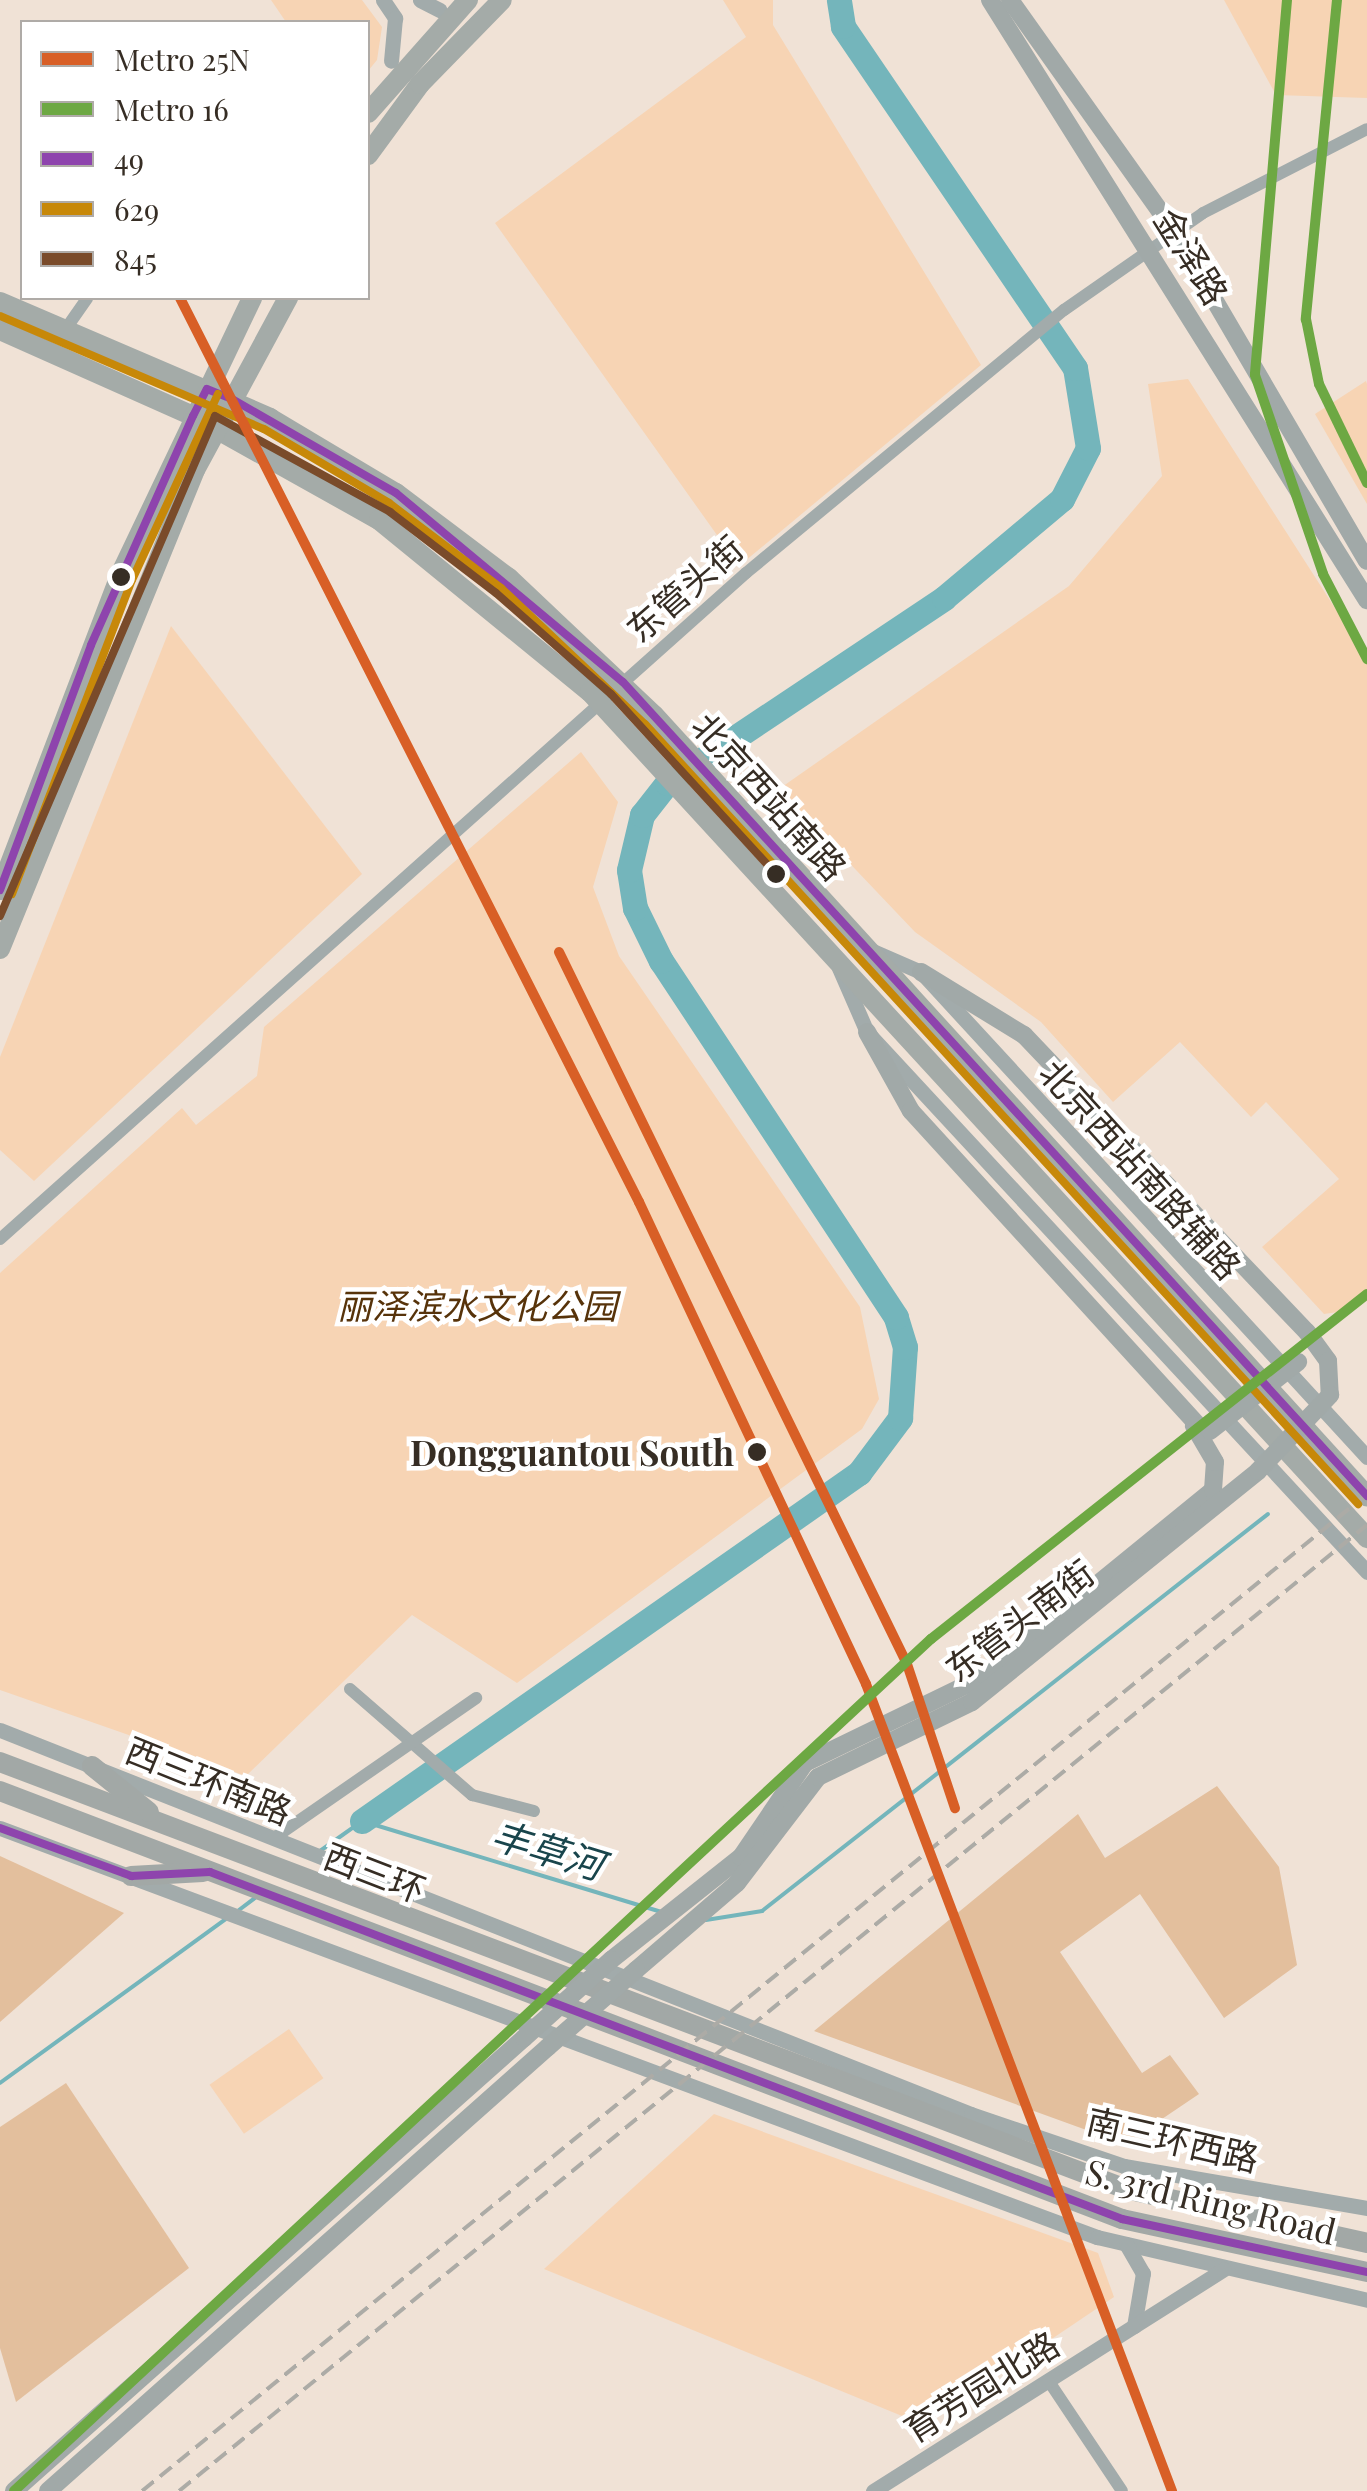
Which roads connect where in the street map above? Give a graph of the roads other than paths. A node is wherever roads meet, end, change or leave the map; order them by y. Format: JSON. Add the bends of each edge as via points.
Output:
{"nodes":[{"id":1,"x":383,"y":0,"type":"edge"},
{"id":2,"x":420,"y":0,"type":"edge"},
{"id":3,"x":468,"y":0,"type":"edge"},
{"id":4,"x":502,"y":0,"type":"edge"},
{"id":5,"x":990,"y":0,"type":"edge"},
{"id":6,"x":1010,"y":0,"type":"edge"},
{"id":7,"x":440,"y":10,"type":"dead end"},
{"id":8,"x":392,"y":61,"type":"dead end"},
{"id":9,"x":370,"y":111,"type":"edge"},
{"id":10,"x":1367,"y":130,"type":"edge"},
{"id":11,"x":370,"y":152,"type":"edge"},
{"id":12,"x":1174,"y":231,"type":"junction"},
{"id":13,"x":1148,"y":246,"type":"junction"},
{"id":14,"x":87,"y":300,"type":"edge"},
{"id":15,"x":251,"y":300,"type":"edge"},
{"id":16,"x":287,"y":300,"type":"edge"},
{"id":17,"x":0,"y":302,"type":"edge"},
{"id":18,"x":0,"y":330,"type":"edge"},
{"id":19,"x":65,"y":330,"type":"junction"},
{"id":20,"x":206,"y":389,"type":"junction"},
{"id":21,"x":232,"y":399,"type":"junction"},
{"id":22,"x":194,"y":416,"type":"junction"},
{"id":23,"x":216,"y":428,"type":"junction"},
{"id":24,"x":1367,"y":561,"type":"edge"},
{"id":25,"x":1367,"y":600,"type":"edge"},
{"id":26,"x":623,"y":682,"type":"junction"},
{"id":27,"x":602,"y":702,"type":"junction"},
{"id":28,"x":1,"y":881,"type":"edge"},
{"id":29,"x":856,"y":943,"type":"junction"},
{"id":30,"x":0,"y":948,"type":"edge"},
{"id":31,"x":835,"y":960,"type":"junction"},
{"id":32,"x":921,"y":972,"type":"junction"},
{"id":33,"x":867,"y":1032,"type":"junction"},
{"id":34,"x":0,"y":1239,"type":"edge"},
{"id":35,"x":1310,"y":1337,"type":"junction"},
{"id":36,"x":1202,"y":1428,"type":"junction"},
{"id":37,"x":1367,"y":1456,"type":"edge"},
{"id":38,"x":1367,"y":1496,"type":"edge"},
{"id":39,"x":1367,"y":1538,"type":"edge"},
{"id":40,"x":1367,"y":1572,"type":"edge"},
{"id":41,"x":350,"y":1689,"type":"dead end"},
{"id":42,"x":476,"y":1698,"type":"dead end"},
{"id":43,"x":0,"y":1730,"type":"edge"},
{"id":44,"x":410,"y":1747,"type":"junction"},
{"id":45,"x":0,"y":1762,"type":"edge"},
{"id":46,"x":92,"y":1766,"type":"junction"},
{"id":47,"x":0,"y":1791,"type":"edge"},
{"id":48,"x":534,"y":1811,"type":"dead end"},
{"id":49,"x":166,"y":1826,"type":"junction"},
{"id":50,"x":0,"y":1828,"type":"edge"},
{"id":51,"x":274,"y":1838,"type":"junction"},
{"id":52,"x":210,"y":1872,"type":"junction"},
{"id":53,"x":131,"y":1876,"type":"junction"},
{"id":54,"x":693,"y":2005,"type":"joint"},
{"id":55,"x":726,"y":2042,"type":"joint"},
{"id":56,"x":703,"y":2060,"type":"joint"},
{"id":57,"x":1367,"y":2208,"type":"edge"},
{"id":58,"x":1367,"y":2243,"type":"edge"},
{"id":59,"x":1126,"y":2244,"type":"junction"},
{"id":60,"x":1224,"y":2269,"type":"junction"},
{"id":61,"x":1367,"y":2272,"type":"edge"},
{"id":62,"x":1367,"y":2300,"type":"edge"},
{"id":63,"x":1134,"y":2326,"type":"junction"},
{"id":64,"x":1048,"y":2380,"type":"junction"},
{"id":65,"x":14,"y":2491,"type":"edge"},
{"id":66,"x":48,"y":2491,"type":"edge"},
{"id":67,"x":873,"y":2491,"type":"edge"},
{"id":68,"x":1122,"y":2491,"type":"edge"}],
"edges":[{"from":1,"to":8,"type":"street","via":[[395,18]]},
{"from":2,"to":7,"type":"street"},
{"from":3,"to":9,"type":"main road"},
{"from":4,"to":11,"type":"main road","via":[[420,84]]},
{"from":5,"to":13,"type":"main road","name":"金泽路"},
{"from":6,"to":12,"type":"main road","name":"金泽路"},
{"from":10,"to":12,"type":"street","name":"东管头街"},
{"from":12,"to":13,"type":"street","name":"东管头街"},
{"from":12,"to":24,"type":"main road","name":"金泽路"},
{"from":13,"to":25,"type":"main road","name":"金泽路"},
{"from":13,"to":26,"type":"street","name":"东管头街"},
{"from":14,"to":19,"type":"street"},
{"from":15,"to":20,"type":"main road"},
{"from":16,"to":21,"type":"main road"},
{"from":17,"to":19,"type":"main road","name":"北京西站南路"},
{"from":18,"to":22,"type":"main road","name":"北京西站南路"},
{"from":19,"to":20,"type":"main road","name":"北京西站南路"},
{"from":20,"to":21,"type":"main road","name":"北京西站南路"},
{"from":20,"to":22,"type":"main road"},
{"from":21,"to":23,"type":"main road"},
{"from":21,"to":26,"type":"main road","name":"北京西站南路","via":[[396,493]]},
{"from":22,"to":23,"type":"main road","name":"北京西站南路"},
{"from":22,"to":28,"type":"main road","via":[[120,575]]},
{"from":23,"to":27,"type":"main road","name":"北京西站南路","via":[[384,523]]},
{"from":23,"to":30,"type":"main road"},
{"from":26,"to":27,"type":"street","name":"东管头街"},
{"from":26,"to":29,"type":"main road","name":"北京西站南路"},
{"from":27,"to":31,"type":"main road","name":"北京西站南路"},
{"from":27,"to":34,"type":"street","name":"东管头街"},
{"from":29,"to":32,"type":"street","name":"北京西站南路辅路"},
{"from":29,"to":38,"type":"main road","name":"北京西站南路"},
{"from":31,"to":33,"type":"street"},
{"from":31,"to":39,"type":"main road","name":"北京西站南路"},
{"from":32,"to":35,"type":"main road","name":"东管头南街","via":[[1024,1035]]},
{"from":32,"to":37,"type":"street","name":"北京西站南路辅路"},
{"from":33,"to":36,"type":"main road","name":"东管头南街","via":[[911,1111]]},
{"from":33,"to":40,"type":"street"},
{"from":35,"to":36,"type":"main road","bridge":true,"via":[[1298,1362]]},
{"from":35,"to":66,"type":"main road","name":"东管头南街","bridge":true,"via":[[1328,1361],[1330,1395],[1258,1471],[972,1702],[818,1777],[708,1908]]},
{"from":36,"to":65,"type":"main road","name":"东管头南街","bridge":true,"via":[[1215,1462],[1213,1490],[985,1676],[805,1763],[741,1856],[611,1960]]},
{"from":41,"to":44,"type":"street"},
{"from":42,"to":44,"type":"street"},
{"from":43,"to":46,"type":"street","name":"西三环南路"},
{"from":44,"to":48,"type":"street","via":[[472,1796]]},
{"from":44,"to":51,"type":"street"},
{"from":45,"to":49,"type":"highway","name":"西三环"},
{"from":46,"to":49,"type":"highway"},
{"from":46,"to":51,"type":"street","name":"西三环南路"},
{"from":47,"to":52,"type":"highway","name":"西三环"},
{"from":49,"to":55,"type":"highway","name":"西三环"},
{"from":50,"to":53,"type":"street"},
{"from":51,"to":54,"type":"street","name":"西三环南路"},
{"from":52,"to":53,"type":"highway"},
{"from":52,"to":56,"type":"highway","name":"西三环"},
{"from":53,"to":59,"type":"street"},
{"from":54,"to":57,"type":"street","name":"南三环西路","via":[[1124,2166]]},
{"from":55,"to":58,"type":"highway","name":"S. 3rd Ring Road","via":[[1126,2190]]},
{"from":56,"to":61,"type":"highway","name":"S. 3rd Ring Road","via":[[1122,2219]]},
{"from":59,"to":60,"type":"street"},
{"from":59,"to":63,"type":"street","via":[[1143,2273]]},
{"from":60,"to":62,"type":"street"},
{"from":60,"to":63,"type":"street","name":"育芳园北路"},
{"from":63,"to":64,"type":"street","name":"育芳园北路"},
{"from":64,"to":67,"type":"street","name":"育芳园北路"},
{"from":64,"to":68,"type":"street"}]}
